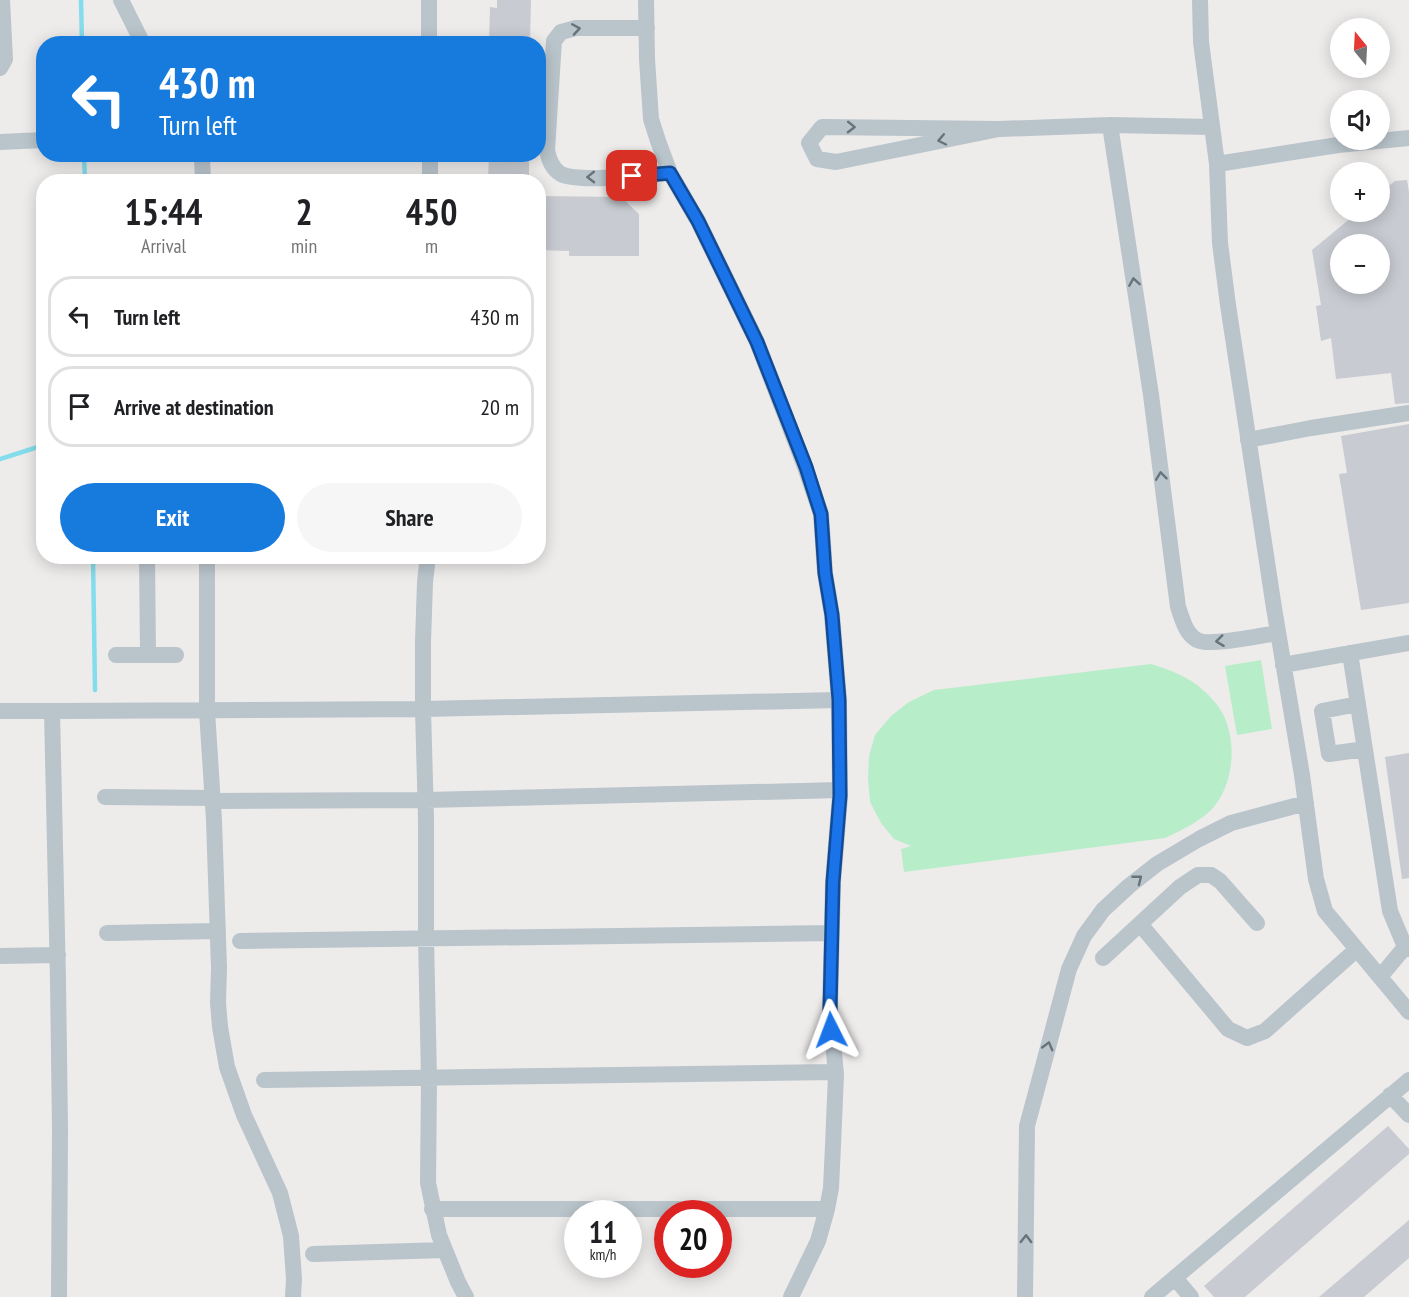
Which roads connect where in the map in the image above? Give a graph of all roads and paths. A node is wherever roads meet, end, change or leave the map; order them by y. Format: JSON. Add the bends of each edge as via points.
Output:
{"nodes":[{"id":1,"x":2,"y":0,"type":"edge"},
{"id":2,"x":121,"y":0,"type":"edge"},
{"id":3,"x":429,"y":0,"type":"edge"},
{"id":4,"x":646,"y":0,"type":"edge"},
{"id":5,"x":1200,"y":0,"type":"edge"},
{"id":6,"x":647,"y":28,"type":"junction"},
{"id":7,"x":138,"y":36,"type":"edge"},
{"id":8,"x":429,"y":36,"type":"edge"},
{"id":9,"x":0,"y":68,"type":"edge"},
{"id":10,"x":1110,"y":125,"type":"junction"},
{"id":11,"x":1212,"y":127,"type":"junction"},
{"id":12,"x":999,"y":129,"type":"junction"},
{"id":13,"x":1409,"y":138,"type":"edge"},
{"id":14,"x":36,"y":140,"type":"edge"},
{"id":15,"x":0,"y":142,"type":"edge"},
{"id":16,"x":1217,"y":164,"type":"junction"},
{"id":17,"x":670,"y":173,"type":"junction"},
{"id":18,"x":1409,"y":413,"type":"edge"},
{"id":19,"x":1248,"y":440,"type":"junction"},
{"id":20,"x":147,"y":564,"type":"edge"},
{"id":21,"x":207,"y":564,"type":"edge"},
{"id":22,"x":427,"y":564,"type":"edge"},
{"id":23,"x":1278,"y":633,"type":"junction"},
{"id":24,"x":1409,"y":643,"type":"edge"},
{"id":25,"x":1350,"y":652,"type":"junction"},
{"id":26,"x":116,"y":655,"type":"dead end"},
{"id":27,"x":148,"y":655,"type":"junction"},
{"id":28,"x":176,"y":655,"type":"dead end"},
{"id":29,"x":1283,"y":665,"type":"junction"},
{"id":30,"x":839,"y":700,"type":"junction"},
{"id":31,"x":1358,"y":704,"type":"junction"},
{"id":32,"x":423,"y":709,"type":"junction"},
{"id":33,"x":0,"y":711,"type":"edge"},
{"id":34,"x":52,"y":711,"type":"junction"},
{"id":35,"x":207,"y":711,"type":"junction"},
{"id":36,"x":1365,"y":749,"type":"junction"},
{"id":37,"x":840,"y":790,"type":"junction"},
{"id":38,"x":105,"y":797,"type":"dead end"},
{"id":39,"x":213,"y":799,"type":"junction"},
{"id":40,"x":425,"y":800,"type":"junction"},
{"id":41,"x":1306,"y":803,"type":"junction"},
{"id":42,"x":1257,"y":923,"type":"dead end"},
{"id":43,"x":1140,"y":924,"type":"junction"},
{"id":44,"x":218,"y":932,"type":"junction"},
{"id":45,"x":107,"y":933,"type":"dead end"},
{"id":46,"x":832,"y":933,"type":"junction"},
{"id":47,"x":426,"y":938,"type":"junction"},
{"id":48,"x":240,"y":941,"type":"dead end"},
{"id":49,"x":1407,"y":948,"type":"edge"},
{"id":50,"x":1356,"y":950,"type":"junction"},
{"id":51,"x":58,"y":955,"type":"junction"},
{"id":52,"x":0,"y":956,"type":"edge"},
{"id":53,"x":1103,"y":958,"type":"dead end"},
{"id":54,"x":1380,"y":977,"type":"junction"},
{"id":55,"x":1409,"y":1012,"type":"edge"},
{"id":56,"x":836,"y":1072,"type":"junction"},
{"id":57,"x":429,"y":1078,"type":"junction"},
{"id":58,"x":264,"y":1080,"type":"dead end"},
{"id":59,"x":1409,"y":1080,"type":"edge"},
{"id":60,"x":1390,"y":1095,"type":"junction"},
{"id":61,"x":1409,"y":1115,"type":"edge"},
{"id":62,"x":432,"y":1209,"type":"junction"},
{"id":63,"x":827,"y":1209,"type":"junction"},
{"id":64,"x":444,"y":1250,"type":"junction"},
{"id":65,"x":313,"y":1254,"type":"dead end"},
{"id":66,"x":1175,"y":1278,"type":"junction"},
{"id":67,"x":59,"y":1297,"type":"edge"},
{"id":68,"x":293,"y":1297,"type":"edge"},
{"id":69,"x":466,"y":1297,"type":"edge"},
{"id":70,"x":791,"y":1297,"type":"edge"},
{"id":71,"x":1025,"y":1297,"type":"edge"},
{"id":72,"x":1152,"y":1297,"type":"edge"},
{"id":73,"x":1191,"y":1297,"type":"edge"}],
"edges":[{"from":1,"to":9,"type":"lane","via":[[4,59]]},
{"from":2,"to":7,"type":"lane"},
{"from":3,"to":8,"type":"lane"},
{"from":4,"to":6,"type":"lane"},
{"from":5,"to":11,"type":"lane"},
{"from":6,"to":17,"type":"lane","via":[[651,119]]},
{"from":17,"to":6,"type":"lane","one_way":true,"via":[[582,178],[561,174],[551,165],[547,150],[554,41],[561,32],[576,28]]},
{"from":10,"to":11,"type":"lane"},
{"from":10,"to":12,"type":"lane"},
{"from":23,"to":10,"type":"lane","one_way":true,"via":[[1212,643],[1197,640],[1186,628],[1178,607]]},
{"from":11,"to":16,"type":"lane"},
{"from":12,"to":12,"type":"lane","one_way":true,"via":[[836,162],[817,159],[809,143],[822,127]]},
{"from":13,"to":16,"type":"lane"},
{"from":14,"to":15,"type":"lane"},
{"from":16,"to":19,"type":"lane","via":[[1220,243]]},
{"from":17,"to":30,"type":"lane","via":[[757,342],[821,514]]},
{"from":18,"to":19,"type":"lane"},
{"from":19,"to":23,"type":"lane"},
{"from":20,"to":27,"type":"lane"},
{"from":21,"to":35,"type":"lane"},
{"from":22,"to":32,"type":"lane"},
{"from":23,"to":29,"type":"lane"},
{"from":24,"to":25,"type":"lane"},
{"from":25,"to":29,"type":"lane"},
{"from":25,"to":31,"type":"lane"},
{"from":26,"to":27,"type":"lane"},
{"from":27,"to":28,"type":"lane"},
{"from":29,"to":41,"type":"lane"},
{"from":30,"to":32,"type":"lane"},
{"from":30,"to":37,"type":"lane"},
{"from":31,"to":36,"type":"lane"},
{"from":31,"to":36,"type":"lane","via":[[1322,711],[1329,754]]},
{"from":32,"to":35,"type":"lane"},
{"from":32,"to":40,"type":"lane"},
{"from":33,"to":34,"type":"lane"},
{"from":34,"to":35,"type":"lane"},
{"from":34,"to":51,"type":"lane"},
{"from":35,"to":39,"type":"lane"},
{"from":36,"to":49,"type":"lane","via":[[1390,910]]},
{"from":37,"to":40,"type":"lane"},
{"from":37,"to":46,"type":"lane"},
{"from":38,"to":39,"type":"lane"},
{"from":39,"to":40,"type":"lane"},
{"from":39,"to":44,"type":"lane"},
{"from":40,"to":47,"type":"lane"},
{"from":41,"to":50,"type":"lane","via":[[1316,879],[1325,910]]},
{"from":71,"to":41,"type":"lane","one_way":true,"via":[[1027,1126],[1069,969],[1084,936],[1103,910],[1157,864],[1231,823]]},
{"from":42,"to":43,"type":"lane","via":[[1220,881],[1211,875],[1198,875]]},
{"from":43,"to":50,"type":"lane","via":[[1228,1029],[1247,1038],[1265,1031]]},
{"from":43,"to":53,"type":"lane"},
{"from":44,"to":45,"type":"lane"},
{"from":44,"to":68,"type":"lane","via":[[218,1003],[227,1067],[280,1193],[291,1236]]},
{"from":46,"to":47,"type":"lane"},
{"from":46,"to":56,"type":"lane","via":[[830,1009]]},
{"from":47,"to":48,"type":"lane"},
{"from":47,"to":57,"type":"lane"},
{"from":49,"to":54,"type":"lane"},
{"from":50,"to":54,"type":"lane"},
{"from":51,"to":52,"type":"lane"},
{"from":51,"to":67,"type":"lane"},
{"from":54,"to":55,"type":"lane"},
{"from":56,"to":57,"type":"lane"},
{"from":56,"to":63,"type":"lane"},
{"from":57,"to":58,"type":"lane"},
{"from":57,"to":62,"type":"lane","via":[[428,1183]]},
{"from":59,"to":60,"type":"lane"},
{"from":60,"to":61,"type":"lane"},
{"from":60,"to":66,"type":"lane"},
{"from":62,"to":63,"type":"lane"},
{"from":62,"to":64,"type":"lane"},
{"from":63,"to":70,"type":"lane","via":[[818,1241]]},
{"from":64,"to":65,"type":"lane"},
{"from":64,"to":69,"type":"lane"},
{"from":66,"to":72,"type":"lane"},
{"from":66,"to":73,"type":"lane"}]}
